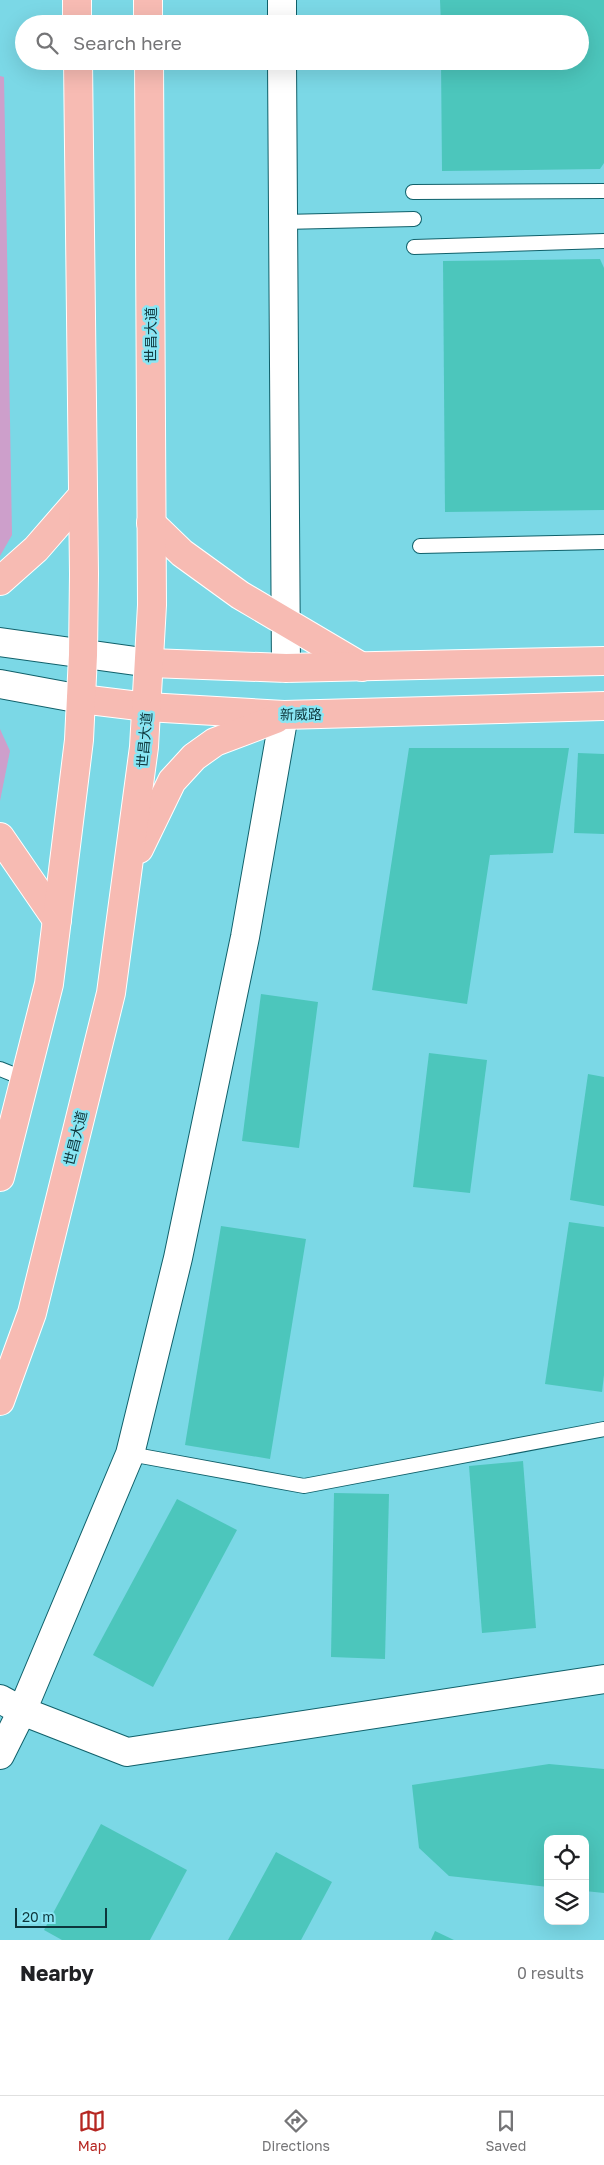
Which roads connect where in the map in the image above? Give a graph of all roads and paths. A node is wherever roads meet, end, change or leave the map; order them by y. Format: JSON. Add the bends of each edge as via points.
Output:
{"nodes":[{"id":1,"x":77,"y":0,"type":"edge"},
{"id":2,"x":148,"y":0,"type":"edge"},
{"id":3,"x":282,"y":0,"type":"edge"},
{"id":4,"x":77,"y":15,"type":"edge"},
{"id":5,"x":148,"y":15,"type":"edge"},
{"id":6,"x":282,"y":15,"type":"edge"},
{"id":7,"x":78,"y":70,"type":"edge"},
{"id":8,"x":149,"y":70,"type":"edge"},
{"id":9,"x":282,"y":70,"type":"edge"},
{"id":10,"x":604,"y":191,"type":"edge"},
{"id":11,"x":413,"y":192,"type":"dead end"},
{"id":12,"x":414,"y":219,"type":"dead end"},
{"id":13,"x":283,"y":222,"type":"junction"},
{"id":14,"x":604,"y":241,"type":"edge"},
{"id":15,"x":414,"y":247,"type":"dead end"},
{"id":16,"x":83,"y":495,"type":"junction"},
{"id":17,"x":151,"y":524,"type":"junction"},
{"id":18,"x":604,"y":542,"type":"edge"},
{"id":19,"x":420,"y":546,"type":"dead end"},
{"id":20,"x":0,"y":581,"type":"edge"},
{"id":21,"x":285,"y":621,"type":"junction"},
{"id":22,"x":0,"y":642,"type":"edge"},
{"id":23,"x":83,"y":655,"type":"junction"},
{"id":24,"x":604,"y":661,"type":"edge"},
{"id":25,"x":150,"y":663,"type":"junction"},
{"id":26,"x":362,"y":667,"type":"junction"},
{"id":27,"x":286,"y":668,"type":"junction"},
{"id":28,"x":0,"y":684,"type":"edge"},
{"id":29,"x":81,"y":700,"type":"junction"},
{"id":30,"x":604,"y":706,"type":"edge"},
{"id":31,"x":147,"y":707,"type":"junction"},
{"id":32,"x":284,"y":715,"type":"junction"},
{"id":33,"x":0,"y":838,"type":"edge"},
{"id":34,"x":125,"y":880,"type":"junction"},
{"id":35,"x":57,"y":920,"type":"junction"},
{"id":36,"x":0,"y":1069,"type":"edge"},
{"id":37,"x":25,"y":1079,"type":"junction"},
{"id":38,"x":0,"y":1177,"type":"edge"},
{"id":39,"x":0,"y":1402,"type":"edge"},
{"id":40,"x":604,"y":1429,"type":"edge"},
{"id":41,"x":130,"y":1454,"type":"junction"},
{"id":42,"x":604,"y":1679,"type":"edge"},
{"id":43,"x":11,"y":1705,"type":"edge"},
{"id":44,"x":0,"y":1755,"type":"edge"}],
"edges":[{"from":1,"to":4,"type":"main road"},
{"from":2,"to":5,"type":"main road"},
{"from":3,"to":6,"type":"street"},
{"from":7,"to":16,"type":"main road"},
{"from":8,"to":17,"type":"main road","name":"世昌大道"},
{"from":9,"to":13,"type":"street"},
{"from":10,"to":11,"type":"lane"},
{"from":12,"to":13,"type":"lane"},
{"from":13,"to":21,"type":"street"},
{"from":14,"to":15,"type":"lane"},
{"from":16,"to":20,"type":"main road","via":[[36,549]]},
{"from":16,"to":23,"type":"main road"},
{"from":17,"to":21,"type":"main road","via":[[208,573]]},
{"from":17,"to":25,"type":"main road","name":"世昌大道"},
{"from":18,"to":19,"type":"lane"},
{"from":21,"to":26,"type":"main road"},
{"from":21,"to":27,"type":"street"},
{"from":22,"to":23,"type":"street"},
{"from":23,"to":25,"type":"street"},
{"from":23,"to":29,"type":"main road"},
{"from":24,"to":26,"type":"main road"},
{"from":25,"to":27,"type":"main road"},
{"from":25,"to":31,"type":"main road","name":"世昌大道"},
{"from":26,"to":27,"type":"main road"},
{"from":28,"to":29,"type":"street","name":"新威路"},
{"from":29,"to":31,"type":"main road","name":"新威路"},
{"from":29,"to":35,"type":"main road"},
{"from":30,"to":32,"type":"main road","name":"新威路"},
{"from":31,"to":32,"type":"main road","name":"新威路"},
{"from":31,"to":34,"type":"main road","name":"世昌大道","via":[[140,784]]},
{"from":32,"to":34,"type":"main road","via":[[215,742],[194,757],[172,781]]},
{"from":32,"to":41,"type":"street","via":[[244,937],[188,1210]]},
{"from":33,"to":35,"type":"main road"},
{"from":34,"to":39,"type":"main road","name":"世昌大道","via":[[111,993],[32,1313]]},
{"from":35,"to":37,"type":"main road","via":[[49,984]]},
{"from":36,"to":37,"type":"lane"},
{"from":37,"to":38,"type":"main road"},
{"from":40,"to":41,"type":"lane","via":[[304,1486]]},
{"from":41,"to":43,"type":"street"},
{"from":42,"to":43,"type":"street","via":[[127,1752]]},
{"from":43,"to":44,"type":"street"}]}
